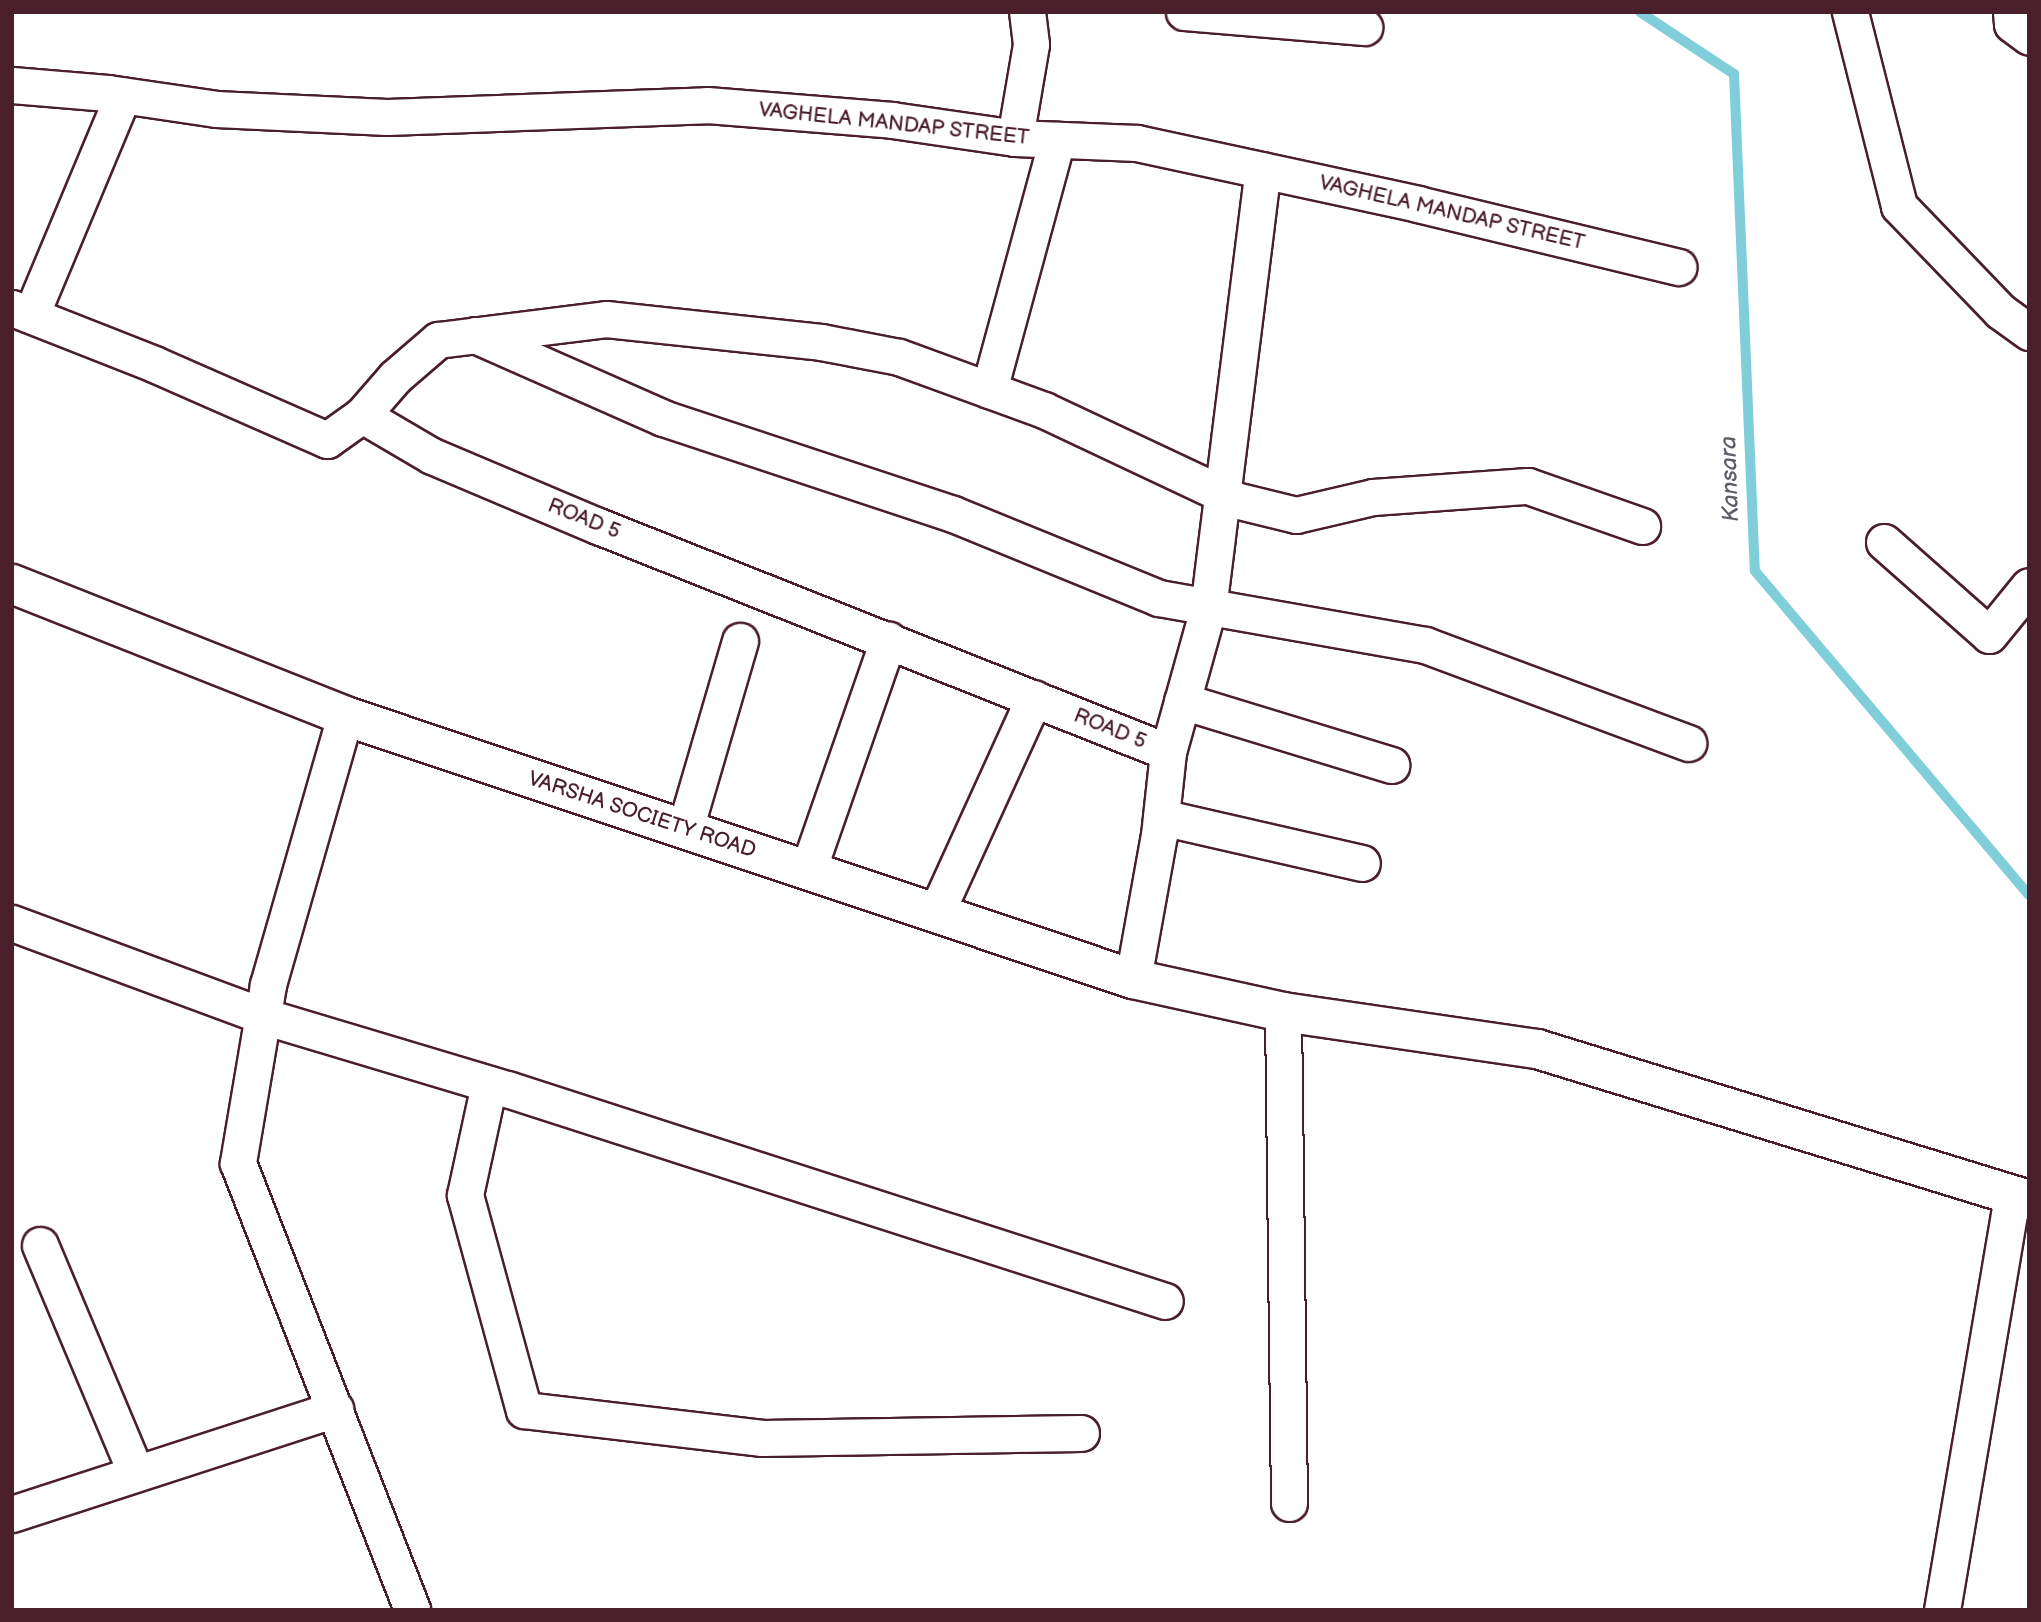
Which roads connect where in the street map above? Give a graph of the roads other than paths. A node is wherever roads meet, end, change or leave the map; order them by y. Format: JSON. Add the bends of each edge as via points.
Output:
{"nodes":[{"id":1,"x":1027,"y":12,"type":"edge"},
{"id":2,"x":1184,"y":12,"type":"edge"},
{"id":3,"x":1850,"y":12,"type":"edge"},
{"id":4,"x":2011,"y":12,"type":"edge"},
{"id":5,"x":1364,"y":27,"type":"dead end"},
{"id":6,"x":2029,"y":37,"type":"edge"},
{"id":7,"x":12,"y":85,"type":"edge"},
{"id":8,"x":123,"y":95,"type":"junction"},
{"id":9,"x":1015,"y":138,"type":"junction"},
{"id":10,"x":1057,"y":140,"type":"junction"},
{"id":11,"x":1263,"y":170,"type":"junction"},
{"id":12,"x":1679,"y":267,"type":"dead end"},
{"id":13,"x":22,"y":311,"type":"edge"},
{"id":14,"x":2029,"y":332,"type":"edge"},
{"id":15,"x":475,"y":335,"type":"junction"},
{"id":16,"x":989,"y":390,"type":"junction"},
{"id":17,"x":362,"y":415,"type":"junction"},
{"id":18,"x":1223,"y":494,"type":"junction"},
{"id":19,"x":1642,"y":527,"type":"dead end"},
{"id":20,"x":1884,"y":542,"type":"dead end"},
{"id":21,"x":12,"y":584,"type":"edge"},
{"id":22,"x":2029,"y":586,"type":"edge"},
{"id":23,"x":1208,"y":609,"type":"junction"},
{"id":24,"x":888,"y":640,"type":"junction"},
{"id":25,"x":740,"y":641,"type":"dead end"},
{"id":26,"x":1034,"y":698,"type":"junction"},
{"id":27,"x":1182,"y":701,"type":"junction"},
{"id":28,"x":345,"y":716,"type":"junction"},
{"id":29,"x":1688,"y":743,"type":"dead end"},
{"id":30,"x":1168,"y":752,"type":"junction"},
{"id":31,"x":1391,"y":765,"type":"dead end"},
{"id":32,"x":1161,"y":817,"type":"junction"},
{"id":33,"x":685,"y":829,"type":"junction"},
{"id":34,"x":1362,"y":863,"type":"dead end"},
{"id":35,"x":808,"y":870,"type":"junction"},
{"id":36,"x":936,"y":913,"type":"junction"},
{"id":37,"x":12,"y":923,"type":"edge"},
{"id":38,"x":1133,"y":979,"type":"junction"},
{"id":39,"x":1283,"y":1012,"type":"junction"},
{"id":40,"x":263,"y":1016,"type":"junction"},
{"id":41,"x":489,"y":1084,"type":"junction"},
{"id":42,"x":2020,"y":1197,"type":"edge"},
{"id":43,"x":40,"y":1245,"type":"dead end"},
{"id":44,"x":1165,"y":1301,"type":"dead end"},
{"id":45,"x":335,"y":1409,"type":"junction"},
{"id":46,"x":1081,"y":1433,"type":"dead end"},
{"id":47,"x":136,"y":1474,"type":"junction"},
{"id":48,"x":1289,"y":1503,"type":"dead end"},
{"id":49,"x":12,"y":1514,"type":"edge"},
{"id":50,"x":412,"y":1610,"type":"edge"},
{"id":51,"x":1942,"y":1610,"type":"edge"}],
"edges":[{"from":1,"to":9,"type":"street","via":[[1031,44]]},
{"from":2,"to":5,"type":"street"},
{"from":3,"to":14,"type":"street","via":[[1899,206],[2000,311]]},
{"from":4,"to":6,"type":"street","via":[[2012,24]]},
{"from":7,"to":8,"type":"street","name":"VAGHELA MANDAP STREET"},
{"from":8,"to":9,"type":"street","name":"VAGHELA MANDAP STREET","via":[[216,109],[387,117],[707,105],[892,120]]},
{"from":8,"to":13,"type":"street"},
{"from":9,"to":10,"type":"street","name":"VAGHELA MANDAP STREET"},
{"from":10,"to":11,"type":"street","name":"VAGHELA MANDAP STREET","via":[[1137,143]]},
{"from":10,"to":16,"type":"street"},
{"from":11,"to":12,"type":"street","name":"VAGHELA MANDAP STREET"},
{"from":11,"to":18,"type":"street"},
{"from":13,"to":17,"type":"street","via":[[327,440]]},
{"from":15,"to":16,"type":"street","via":[[607,319],[821,342],[899,357]]},
{"from":15,"to":17,"type":"street","via":[[438,340],[395,377]]},
{"from":15,"to":23,"type":"street","via":[[663,418],[953,514],[1159,598]]},
{"from":16,"to":18,"type":"street","via":[[1044,410]]},
{"from":17,"to":24,"type":"street","name":"ROAD 5","via":[[432,456]]},
{"from":18,"to":19,"type":"street","via":[[1296,515],[1373,496],[1528,486]]},
{"from":18,"to":23,"type":"street"},
{"from":20,"to":22,"type":"street","via":[[1989,635]]},
{"from":21,"to":28,"type":"street","name":"VARSHA SOCIETY ROAD"},
{"from":23,"to":27,"type":"street"},
{"from":23,"to":29,"type":"street","via":[[1425,645]]},
{"from":24,"to":26,"type":"street","name":"ROAD 5"},
{"from":24,"to":35,"type":"street"},
{"from":25,"to":33,"type":"street"},
{"from":26,"to":30,"type":"street","name":"ROAD 5"},
{"from":26,"to":36,"type":"street"},
{"from":27,"to":30,"type":"street"},
{"from":27,"to":31,"type":"street"},
{"from":28,"to":33,"type":"street","name":"VARSHA SOCIETY ROAD"},
{"from":28,"to":40,"type":"street"},
{"from":30,"to":32,"type":"street"},
{"from":32,"to":34,"type":"street"},
{"from":32,"to":38,"type":"street"},
{"from":33,"to":35,"type":"street","name":"VARSHA SOCIETY ROAD"},
{"from":35,"to":36,"type":"street","name":"VARSHA SOCIETY ROAD"},
{"from":36,"to":38,"type":"street","name":"VARSHA SOCIETY ROAD"},
{"from":37,"to":40,"type":"street"},
{"from":38,"to":39,"type":"street","name":"VARSHA SOCIETY ROAD"},
{"from":39,"to":42,"type":"street","name":"VARSHA SOCIETY ROAD","via":[[1537,1049]]},
{"from":39,"to":48,"type":"street"},
{"from":40,"to":41,"type":"street"},
{"from":40,"to":45,"type":"street","via":[[237,1163]]},
{"from":41,"to":44,"type":"street"},
{"from":41,"to":46,"type":"street","via":[[465,1195],[524,1410],[762,1438]]},
{"from":42,"to":51,"type":"street"},
{"from":43,"to":47,"type":"street"},
{"from":45,"to":47,"type":"street"},
{"from":45,"to":50,"type":"street"},
{"from":47,"to":49,"type":"street"}]}
